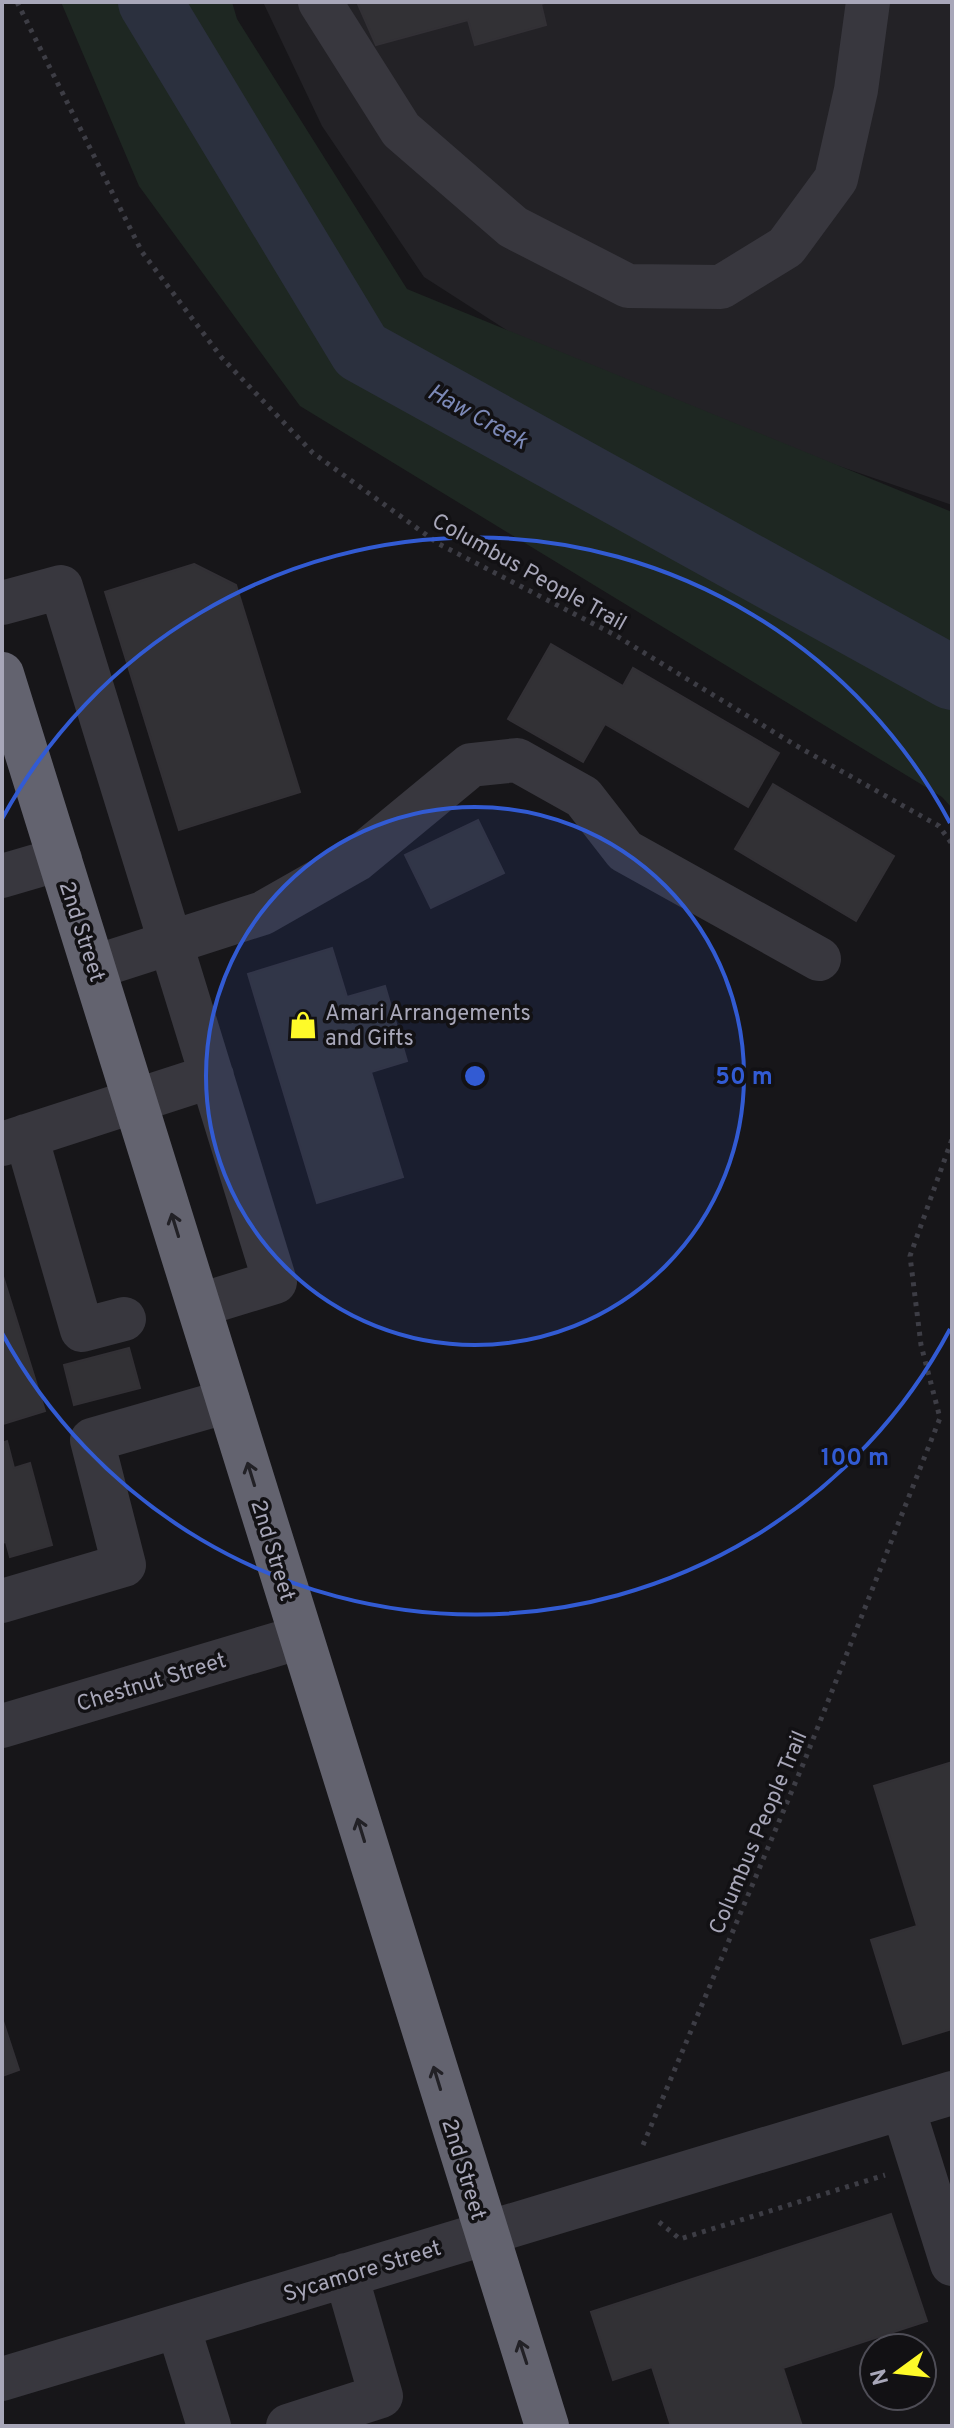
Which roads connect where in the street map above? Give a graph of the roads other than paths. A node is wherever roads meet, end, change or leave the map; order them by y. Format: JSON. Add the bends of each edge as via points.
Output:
{"nodes":[{"id":1,"x":320,"y":2,"type":"edge"},
{"id":2,"x":868,"y":2,"type":"edge"},
{"id":3,"x":2,"y":603,"type":"edge"},
{"id":4,"x":2,"y":674,"type":"edge"},
{"id":5,"x":60,"y":859,"type":"junction"},
{"id":6,"x":2,"y":876,"type":"edge"},
{"id":7,"x":170,"y":941,"type":"junction"},
{"id":8,"x":819,"y":959,"type":"dead end"},
{"id":9,"x":95,"y":967,"type":"junction"},
{"id":10,"x":212,"y":1076,"type":"junction"},
{"id":11,"x":137,"y":1100,"type":"junction"},
{"id":12,"x":14,"y":1140,"type":"edge"},
{"id":13,"x":200,"y":1305,"type":"junction"},
{"id":14,"x":124,"y":1319,"type":"dead end"},
{"id":15,"x":228,"y":1401,"type":"junction"},
{"id":16,"x":2,"y":1601,"type":"edge"},
{"id":17,"x":301,"y":1637,"type":"junction"},
{"id":18,"x":2,"y":1726,"type":"edge"},
{"id":19,"x":952,"y":2093,"type":"edge"},
{"id":20,"x":903,"y":2108,"type":"junction"},
{"id":21,"x":485,"y":2233,"type":"junction"},
{"id":22,"x":952,"y":2264,"type":"edge"},
{"id":23,"x":346,"y":2275,"type":"junction"},
{"id":24,"x":178,"y":2326,"type":"junction"},
{"id":25,"x":2,"y":2379,"type":"edge"},
{"id":26,"x":209,"y":2426,"type":"edge"},
{"id":27,"x":288,"y":2426,"type":"edge"},
{"id":28,"x":547,"y":2426,"type":"edge"}],
"edges":[{"from":1,"to":2,"type":"street","via":[[401,130],[513,227],[628,286],[721,287],[786,247],[836,179]]},
{"from":3,"to":7,"type":"street","via":[[61,587]]},
{"from":4,"to":5,"type":"highway","name":"2nd Street"},
{"from":5,"to":6,"type":"street"},
{"from":5,"to":9,"type":"highway","name":"2nd Street"},
{"from":7,"to":8,"type":"street","via":[[263,913],[356,860],[471,765],[517,760],[583,797],[625,851]]},
{"from":7,"to":9,"type":"street"},
{"from":7,"to":10,"type":"street"},
{"from":9,"to":11,"type":"highway","name":"2nd Street"},
{"from":10,"to":11,"type":"street"},
{"from":10,"to":13,"type":"street","via":[[275,1282]]},
{"from":11,"to":12,"type":"street"},
{"from":13,"to":11,"type":"highway","name":"2nd Street","one_way":true},
{"from":12,"to":14,"type":"street","via":[[82,1330]]},
{"from":13,"to":15,"type":"highway","name":"2nd Street"},
{"from":15,"to":16,"type":"street","via":[[92,1440],[124,1565]]},
{"from":17,"to":15,"type":"highway","name":"2nd Street","one_way":true},
{"from":17,"to":18,"type":"street","name":"Chestnut Street"},
{"from":21,"to":17,"type":"highway","name":"2nd Street","one_way":true},
{"from":19,"to":20,"type":"street","name":"Sycamore Street"},
{"from":20,"to":21,"type":"street","name":"Sycamore Street"},
{"from":20,"to":22,"type":"street"},
{"from":21,"to":23,"type":"street","name":"Sycamore Street"},
{"from":28,"to":21,"type":"highway","name":"2nd Street","one_way":true},
{"from":23,"to":24,"type":"street","name":"Sycamore Street"},
{"from":23,"to":27,"type":"street","via":[[381,2396]]},
{"from":24,"to":25,"type":"street","name":"Sycamore Street"},
{"from":24,"to":26,"type":"street"}]}
